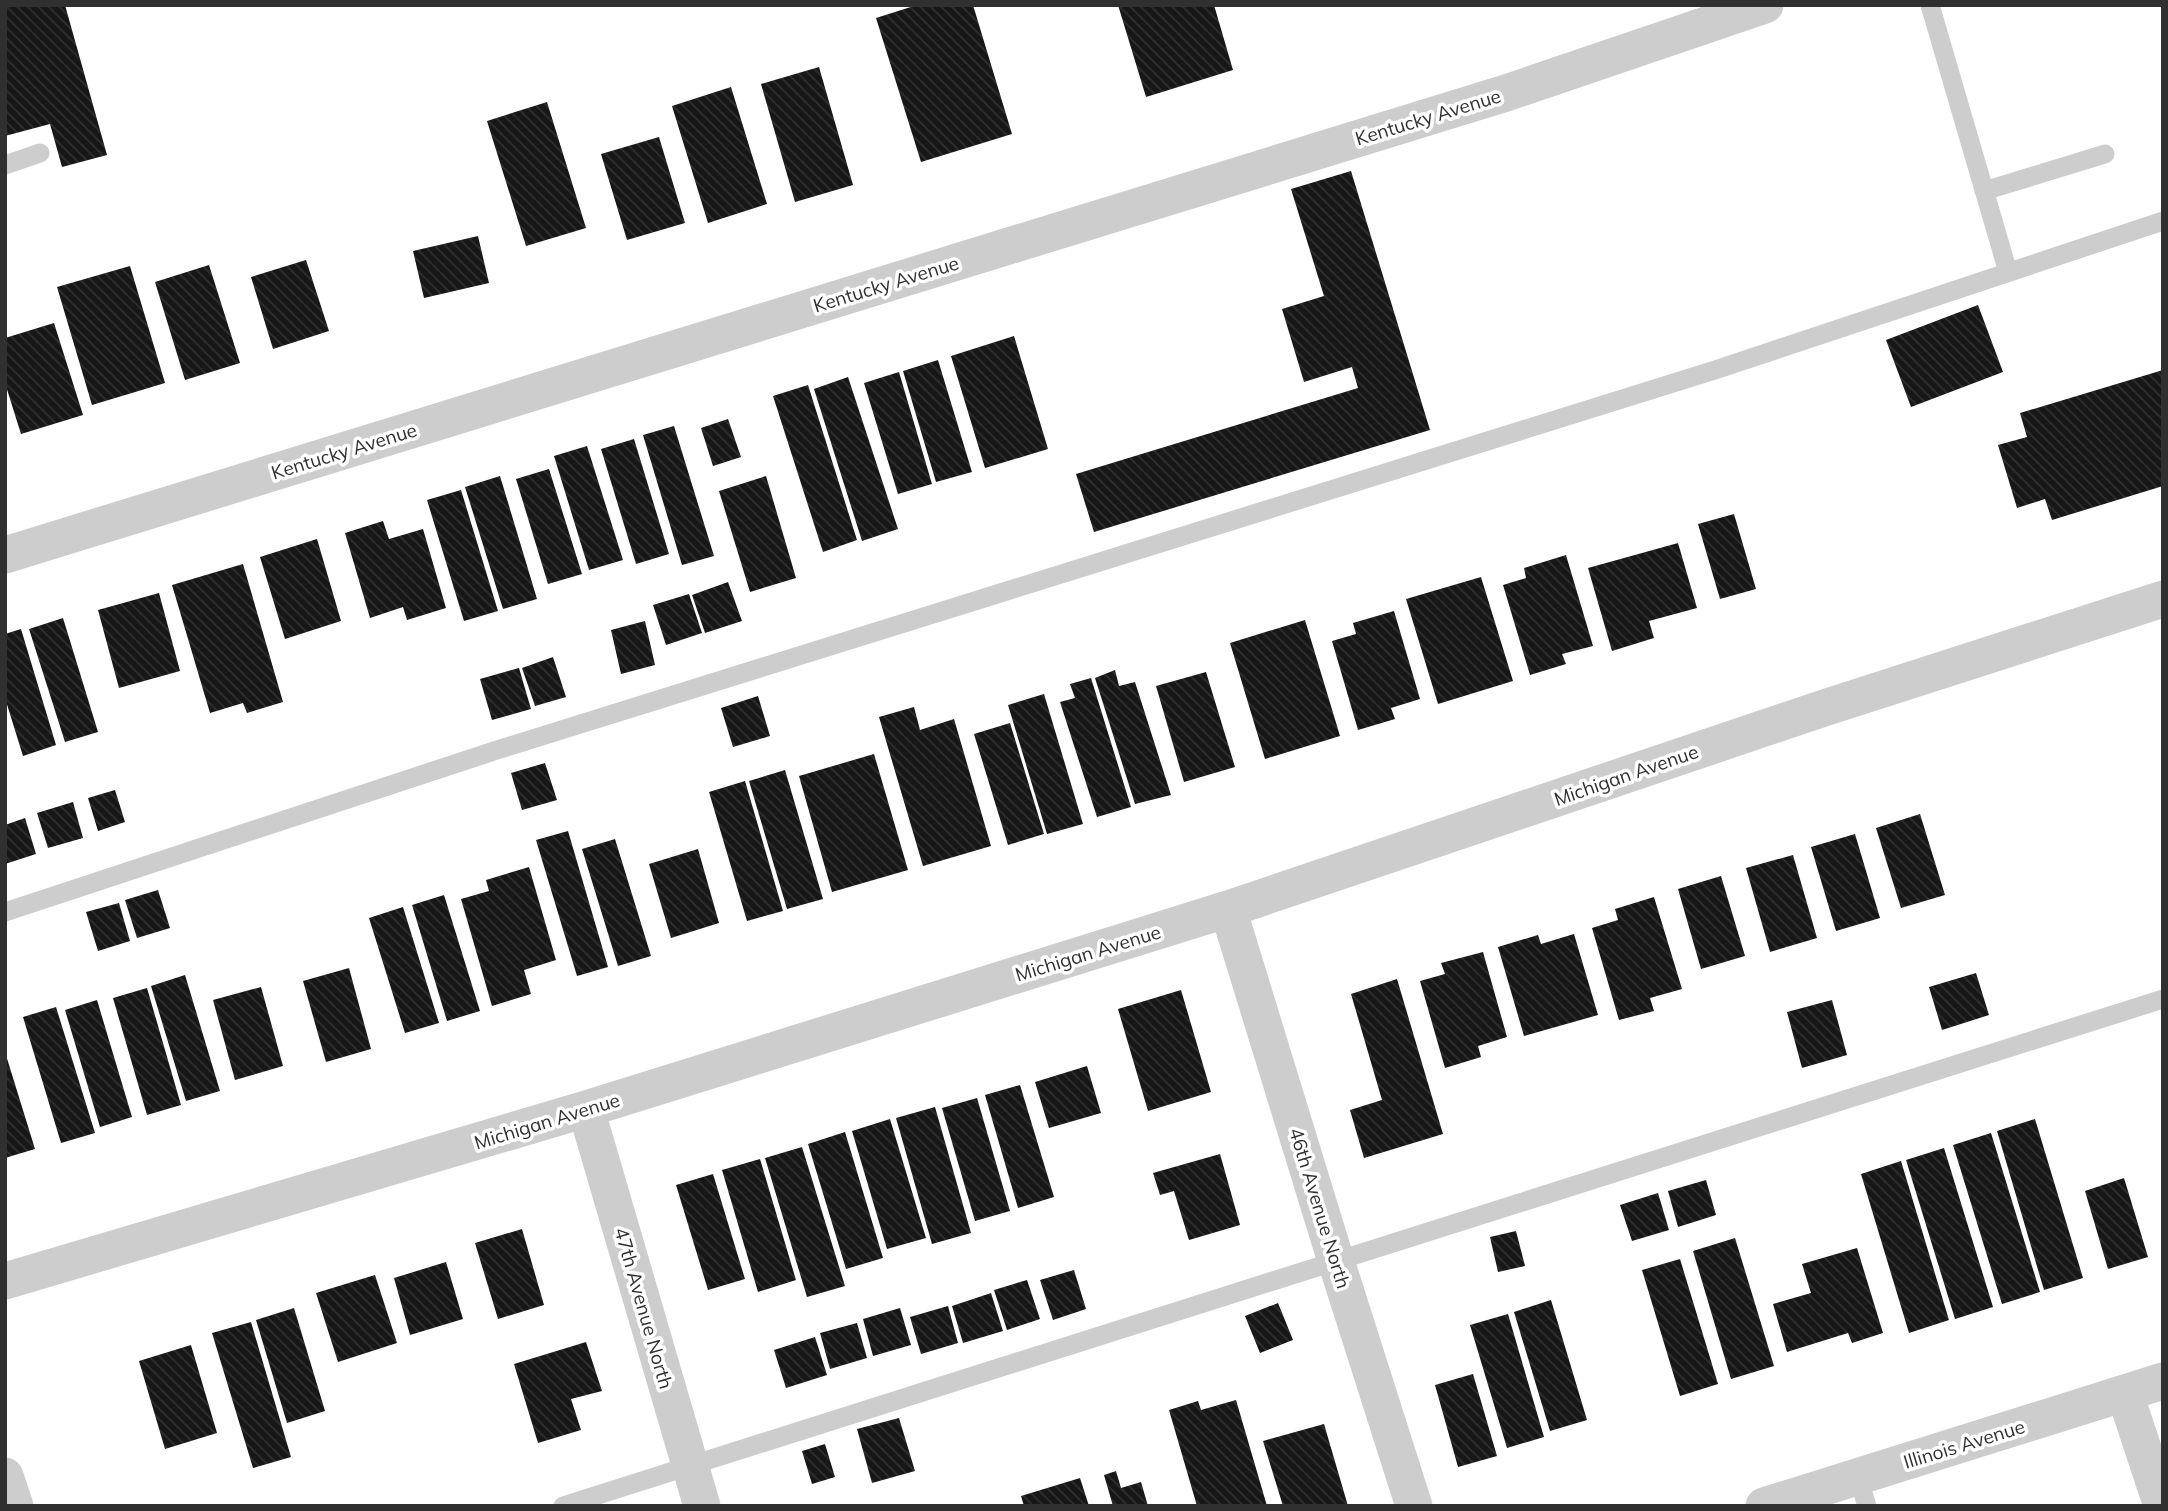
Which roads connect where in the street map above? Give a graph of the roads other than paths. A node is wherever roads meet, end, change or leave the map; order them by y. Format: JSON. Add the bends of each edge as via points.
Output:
{"nodes":[{"id":1,"x":1765,"y":5,"type":"edge"},
{"id":2,"x":1930,"y":5,"type":"edge"},
{"id":3,"x":40,"y":153,"type":"dead end"},
{"id":4,"x":2105,"y":154,"type":"dead end"},
{"id":5,"x":5,"y":165,"type":"edge"},
{"id":6,"x":1984,"y":191,"type":"junction"},
{"id":7,"x":2163,"y":221,"type":"edge"},
{"id":8,"x":2008,"y":272,"type":"junction"},
{"id":9,"x":5,"y":555,"type":"edge"},
{"id":10,"x":2163,"y":599,"type":"edge"},
{"id":11,"x":1228,"y":909,"type":"junction"},
{"id":12,"x":5,"y":912,"type":"edge"},
{"id":13,"x":2163,"y":999,"type":"edge"},
{"id":14,"x":586,"y":1109,"type":"junction"},
{"id":15,"x":1336,"y":1261,"type":"junction"},
{"id":16,"x":5,"y":1280,"type":"edge"},
{"id":17,"x":2163,"y":1381,"type":"edge"},
{"id":18,"x":2125,"y":1394,"type":"junction"},
{"id":19,"x":690,"y":1466,"type":"junction"},
{"id":20,"x":5,"y":1476,"type":"edge"},
{"id":21,"x":1862,"y":1491,"type":"edge"},
{"id":22,"x":15,"y":1506,"type":"edge"},
{"id":23,"x":563,"y":1506,"type":"edge"},
{"id":24,"x":702,"y":1506,"type":"edge"},
{"id":25,"x":1414,"y":1506,"type":"edge"},
{"id":26,"x":1764,"y":1506,"type":"edge"},
{"id":27,"x":2162,"y":1506,"type":"edge"}],
"edges":[{"from":1,"to":9,"type":"street","name":"Kentucky Avenue","via":[[1506,93]]},
{"from":2,"to":6,"type":"lane"},
{"from":3,"to":5,"type":"lane"},
{"from":4,"to":6,"type":"lane"},
{"from":6,"to":8,"type":"lane"},
{"from":7,"to":8,"type":"lane"},
{"from":8,"to":12,"type":"lane","via":[[1662,387],[507,747]]},
{"from":10,"to":11,"type":"street","name":"Michigan Avenue"},
{"from":11,"to":14,"type":"street","name":"Michigan Avenue"},
{"from":11,"to":15,"type":"street","name":"46th Avenue North"},
{"from":13,"to":15,"type":"lane"},
{"from":14,"to":16,"type":"street","name":"Michigan Avenue"},
{"from":14,"to":19,"type":"street","name":"47th Avenue North"},
{"from":15,"to":19,"type":"lane"},
{"from":15,"to":25,"type":"street","name":"46th Avenue North"},
{"from":17,"to":18,"type":"street","name":"Illinois Avenue"},
{"from":18,"to":21,"type":"street","name":"Illinois Avenue"},
{"from":18,"to":27,"type":"street"},
{"from":19,"to":23,"type":"lane"},
{"from":19,"to":24,"type":"street","name":"47th Avenue North"},
{"from":20,"to":22,"type":"street"},
{"from":21,"to":26,"type":"street","name":"Illinois Avenue"}]}
